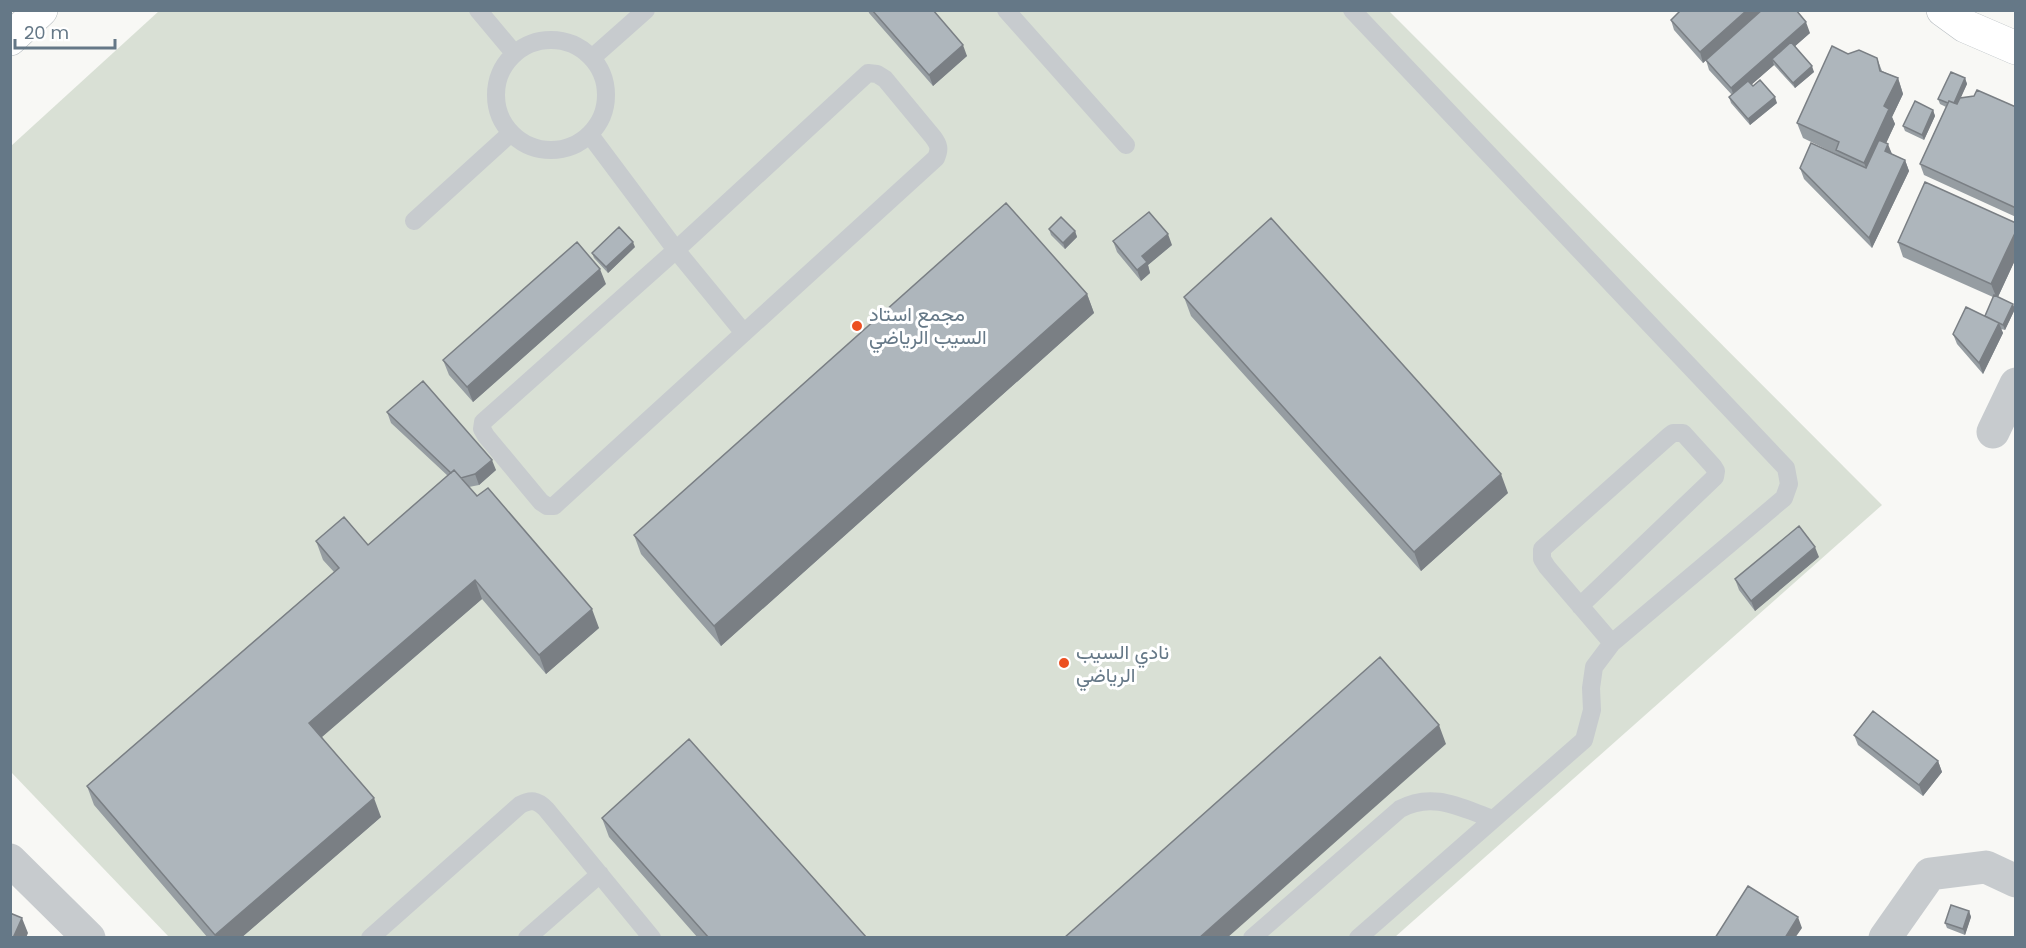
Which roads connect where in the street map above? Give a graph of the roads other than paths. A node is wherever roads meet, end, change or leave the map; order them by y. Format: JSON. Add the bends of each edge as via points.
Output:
{"nodes":[{"id":1,"x":41,"y":10,"type":"edge"},
{"id":2,"x":478,"y":10,"type":"edge"},
{"id":3,"x":646,"y":10,"type":"edge"},
{"id":4,"x":1006,"y":10,"type":"edge"},
{"id":5,"x":1352,"y":10,"type":"edge"},
{"id":6,"x":1943,"y":10,"type":"edge"},
{"id":7,"x":10,"y":39,"type":"edge"},
{"id":8,"x":2016,"y":48,"type":"edge"},
{"id":9,"x":514,"y":53,"type":"junction"},
{"id":10,"x":593,"y":57,"type":"junction"},
{"id":11,"x":511,"y":133,"type":"junction"},
{"id":12,"x":590,"y":135,"type":"junction"},
{"id":13,"x":1126,"y":145,"type":"dead end"},
{"id":14,"x":414,"y":222,"type":"dead end"},
{"id":15,"x":676,"y":250,"type":"junction"},
{"id":16,"x":744,"y":333,"type":"junction"},
{"id":17,"x":2016,"y":384,"type":"edge"},
{"id":18,"x":1993,"y":432,"type":"dead end"},
{"id":19,"x":1580,"y":606,"type":"junction"},
{"id":20,"x":1612,"y":643,"type":"junction"},
{"id":21,"x":1493,"y":819,"type":"junction"},
{"id":22,"x":10,"y":860,"type":"edge"},
{"id":23,"x":600,"y":874,"type":"junction"},
{"id":24,"x":2016,"y":881,"type":"edge"},
{"id":25,"x":89,"y":938,"type":"edge"},
{"id":26,"x":370,"y":938,"type":"edge"},
{"id":27,"x":527,"y":938,"type":"edge"},
{"id":28,"x":652,"y":938,"type":"edge"},
{"id":29,"x":1252,"y":938,"type":"edge"},
{"id":30,"x":1358,"y":938,"type":"edge"},
{"id":31,"x":1885,"y":938,"type":"edge"}],
"edges":[{"from":1,"to":7,"type":"street"},
{"from":2,"to":9,"type":"lane"},
{"from":3,"to":10,"type":"lane"},
{"from":4,"to":13,"type":"lane"},
{"from":5,"to":20,"type":"lane","via":[[1786,468],[1789,484],[1784,498]]},
{"from":6,"to":8,"type":"street","via":[[1965,26]]},
{"from":9,"to":10,"type":"lane","via":[[533,42],[554,39],[576,44]]},
{"from":9,"to":11,"type":"lane","via":[[501,71],[496,93],[500,114]]},
{"from":10,"to":12,"type":"lane","via":[[603,76],[607,97],[602,118]]},
{"from":11,"to":12,"type":"lane","via":[[529,146],[550,151],[572,147]]},
{"from":11,"to":14,"type":"lane"},
{"from":12,"to":15,"type":"lane"},
{"from":15,"to":16,"type":"lane"},
{"from":15,"to":16,"type":"lane","via":[[488,417],[482,429],[486,436],[541,502],[554,506]]},
{"from":15,"to":16,"type":"lane","via":[[868,73],[885,79],[938,143],[936,158]]},
{"from":17,"to":18,"type":"street"},
{"from":19,"to":19,"type":"lane","via":[[1547,567],[1542,549],[1669,436],[1683,433],[1713,466],[1715,477]]},
{"from":19,"to":20,"type":"lane"},
{"from":20,"to":21,"type":"lane","via":[[1594,667],[1592,710],[1584,741]]},
{"from":21,"to":29,"type":"lane","via":[[1438,800],[1412,802]]},
{"from":21,"to":30,"type":"lane"},
{"from":22,"to":25,"type":"street"},
{"from":23,"to":26,"type":"lane","via":[[546,809],[538,802],[528,801]]},
{"from":23,"to":27,"type":"lane"},
{"from":23,"to":28,"type":"lane"},
{"from":24,"to":31,"type":"street","via":[[1986,867],[1930,874]]}]}
